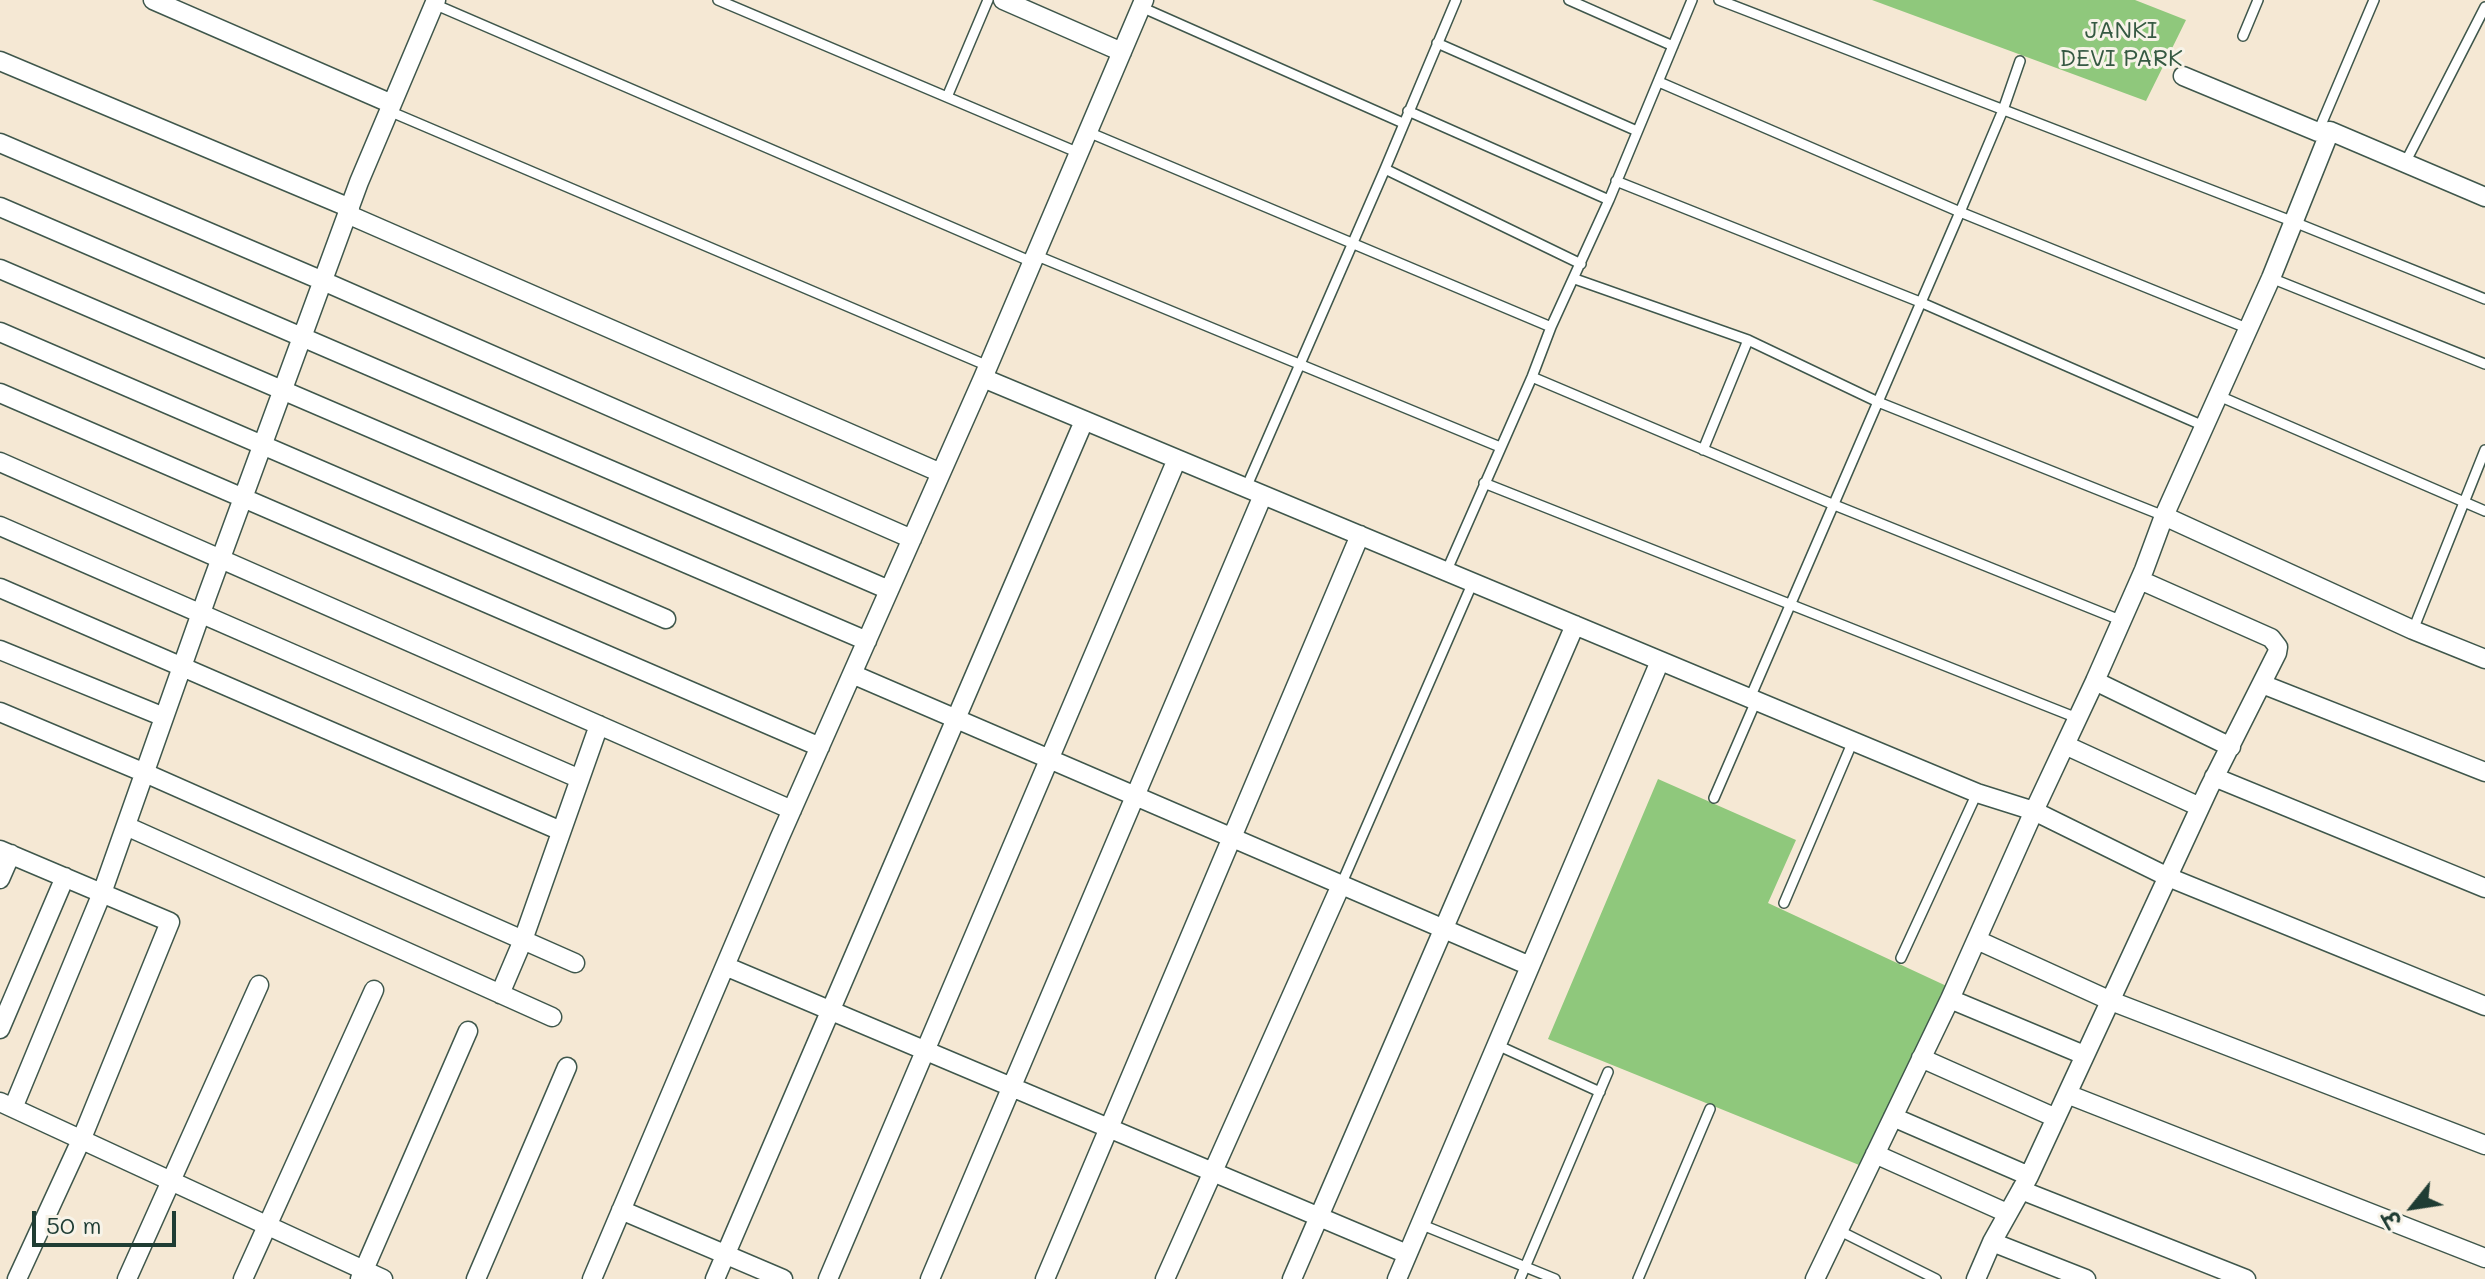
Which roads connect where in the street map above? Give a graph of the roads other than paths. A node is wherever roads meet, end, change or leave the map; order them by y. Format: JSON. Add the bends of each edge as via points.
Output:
{"nodes":[{"id":1,"x":153,"y":0,"type":"edge"},
{"id":2,"x":718,"y":0,"type":"edge"},
{"id":3,"x":988,"y":0,"type":"edge"},
{"id":4,"x":1003,"y":0,"type":"edge"},
{"id":5,"x":1456,"y":0,"type":"edge"},
{"id":6,"x":1569,"y":0,"type":"edge"},
{"id":7,"x":1692,"y":0,"type":"edge"},
{"id":8,"x":1719,"y":0,"type":"edge"},
{"id":9,"x":2258,"y":0,"type":"edge"},
{"id":10,"x":2374,"y":0,"type":"edge"},
{"id":11,"x":435,"y":2,"type":"edge"},
{"id":12,"x":1143,"y":4,"type":"edge"},
{"id":13,"x":2485,"y":7,"type":"edge"},
{"id":14,"x":2243,"y":36,"type":"dead end"},
{"id":15,"x":1437,"y":43,"type":"junction"},
{"id":16,"x":1673,"y":46,"type":"junction"},
{"id":17,"x":1122,"y":52,"type":"junction"},
{"id":18,"x":0,"y":61,"type":"edge"},
{"id":19,"x":2020,"y":61,"type":"dead end"},
{"id":20,"x":2183,"y":76,"type":"dead end"},
{"id":21,"x":1659,"y":82,"type":"junction"},
{"id":22,"x":947,"y":97,"type":"junction"},
{"id":23,"x":390,"y":108,"type":"junction"},
{"id":24,"x":2003,"y":110,"type":"junction"},
{"id":25,"x":1408,"y":111,"type":"junction"},
{"id":26,"x":1403,"y":123,"type":"junction"},
{"id":27,"x":1637,"y":131,"type":"junction"},
{"id":28,"x":1088,"y":132,"type":"junction"},
{"id":29,"x":2324,"y":132,"type":"junction"},
{"id":30,"x":0,"y":143,"type":"edge"},
{"id":31,"x":1079,"y":153,"type":"junction"},
{"id":32,"x":2405,"y":163,"type":"junction"},
{"id":33,"x":1385,"y":169,"type":"junction"},
{"id":34,"x":1616,"y":181,"type":"junction"},
{"id":35,"x":2485,"y":197,"type":"edge"},
{"id":36,"x":1609,"y":200,"type":"junction"},
{"id":37,"x":0,"y":207,"type":"edge"},
{"id":38,"x":349,"y":211,"type":"junction"},
{"id":39,"x":1960,"y":212,"type":"junction"},
{"id":40,"x":2294,"y":222,"type":"junction"},
{"id":41,"x":1351,"y":244,"type":"junction"},
{"id":42,"x":1034,"y":259,"type":"junction"},
{"id":43,"x":1581,"y":264,"type":"junction"},
{"id":44,"x":0,"y":269,"type":"edge"},
{"id":45,"x":2271,"y":278,"type":"junction"},
{"id":46,"x":1575,"y":279,"type":"junction"},
{"id":47,"x":323,"y":281,"type":"junction"},
{"id":48,"x":2485,"y":299,"type":"edge"},
{"id":49,"x":1920,"y":302,"type":"junction"},
{"id":50,"x":1551,"y":327,"type":"junction"},
{"id":51,"x":2249,"y":329,"type":"junction"},
{"id":52,"x":0,"y":332,"type":"edge"},
{"id":53,"x":303,"y":335,"type":"junction"},
{"id":54,"x":1748,"y":340,"type":"junction"},
{"id":55,"x":2485,"y":364,"type":"edge"},
{"id":56,"x":1299,"y":365,"type":"junction"},
{"id":57,"x":985,"y":372,"type":"junction"},
{"id":58,"x":1532,"y":377,"type":"junction"},
{"id":59,"x":283,"y":389,"type":"junction"},
{"id":60,"x":0,"y":393,"type":"edge"},
{"id":61,"x":2219,"y":396,"type":"junction"},
{"id":62,"x":1878,"y":402,"type":"junction"},
{"id":63,"x":1084,"y":421,"type":"junction"},
{"id":64,"x":2206,"y":427,"type":"junction"},
{"id":65,"x":262,"y":446,"type":"junction"},
{"id":66,"x":1500,"y":447,"type":"junction"},
{"id":67,"x":1703,"y":450,"type":"junction"},
{"id":68,"x":2485,"y":450,"type":"edge"},
{"id":69,"x":1177,"y":459,"type":"junction"},
{"id":70,"x":0,"y":462,"type":"edge"},
{"id":71,"x":941,"y":473,"type":"junction"},
{"id":72,"x":1484,"y":483,"type":"junction"},
{"id":73,"x":1255,"y":492,"type":"junction"},
{"id":74,"x":243,"y":499,"type":"junction"},
{"id":75,"x":2464,"y":502,"type":"junction"},
{"id":76,"x":1832,"y":504,"type":"junction"},
{"id":77,"x":2485,"y":511,"type":"edge"},
{"id":78,"x":2164,"y":516,"type":"junction"},
{"id":79,"x":0,"y":526,"type":"edge"},
{"id":80,"x":1360,"y":535,"type":"junction"},
{"id":81,"x":912,"y":539,"type":"junction"},
{"id":82,"x":221,"y":558,"type":"junction"},
{"id":83,"x":1447,"y":570,"type":"junction"},
{"id":84,"x":2140,"y":580,"type":"junction"},
{"id":85,"x":1473,"y":582,"type":"junction"},
{"id":86,"x":0,"y":588,"type":"edge"},
{"id":87,"x":889,"y":590,"type":"junction"},
{"id":88,"x":1790,"y":603,"type":"junction"},
{"id":89,"x":201,"y":612,"type":"junction"},
{"id":90,"x":666,"y":619,"type":"dead end"},
{"id":91,"x":2120,"y":620,"type":"junction"},
{"id":92,"x":1575,"y":625,"type":"junction"},
{"id":93,"x":2413,"y":630,"type":"junction"},
{"id":94,"x":867,"y":641,"type":"junction"},
{"id":95,"x":0,"y":650,"type":"edge"},
{"id":96,"x":2485,"y":659,"type":"edge"},
{"id":97,"x":1660,"y":661,"type":"junction"},
{"id":98,"x":182,"y":667,"type":"junction"},
{"id":99,"x":852,"y":674,"type":"junction"},
{"id":100,"x":2095,"y":681,"type":"junction"},
{"id":101,"x":2262,"y":684,"type":"junction"},
{"id":102,"x":1753,"y":699,"type":"junction"},
{"id":103,"x":0,"y":712,"type":"edge"},
{"id":104,"x":164,"y":717,"type":"junction"},
{"id":105,"x":2077,"y":718,"type":"junction"},
{"id":106,"x":956,"y":719,"type":"junction"},
{"id":107,"x":599,"y":725,"type":"junction"},
{"id":108,"x":1853,"y":741,"type":"junction"},
{"id":109,"x":2065,"y":745,"type":"junction"},
{"id":110,"x":820,"y":747,"type":"junction"},
{"id":111,"x":2231,"y":747,"type":"junction"},
{"id":112,"x":1050,"y":759,"type":"junction"},
{"id":113,"x":2485,"y":772,"type":"edge"},
{"id":114,"x":145,"y":773,"type":"junction"},
{"id":115,"x":2214,"y":777,"type":"junction"},
{"id":116,"x":580,"y":779,"type":"junction"},
{"id":117,"x":1977,"y":793,"type":"junction"},
{"id":118,"x":1135,"y":796,"type":"junction"},
{"id":119,"x":1714,"y":798,"type":"dead end"},
{"id":120,"x":2200,"y":807,"type":"junction"},
{"id":121,"x":792,"y":810,"type":"junction"},
{"id":122,"x":2034,"y":811,"type":"junction"},
{"id":123,"x":126,"y":826,"type":"junction"},
{"id":124,"x":561,"y":831,"type":"junction"},
{"id":125,"x":1232,"y":838,"type":"junction"},
{"id":126,"x":5,"y":852,"type":"edge"},
{"id":127,"x":65,"y":877,"type":"junction"},
{"id":128,"x":2168,"y":877,"type":"junction"},
{"id":129,"x":0,"y":879,"type":"edge"},
{"id":130,"x":1341,"y":885,"type":"junction"},
{"id":131,"x":2485,"y":888,"type":"edge"},
{"id":132,"x":102,"y":893,"type":"junction"},
{"id":133,"x":1784,"y":903,"type":"dead end"},
{"id":134,"x":1443,"y":928,"type":"junction"},
{"id":135,"x":523,"y":940,"type":"junction"},
{"id":136,"x":1977,"y":940,"type":"junction"},
{"id":137,"x":1901,"y":958,"type":"dead end"},
{"id":138,"x":575,"y":963,"type":"dead end"},
{"id":139,"x":725,"y":966,"type":"junction"},
{"id":140,"x":1530,"y":966,"type":"junction"},
{"id":141,"x":259,"y":985,"type":"dead end"},
{"id":142,"x":374,"y":990,"type":"dead end"},
{"id":143,"x":500,"y":994,"type":"junction"},
{"id":144,"x":1950,"y":999,"type":"junction"},
{"id":145,"x":2111,"y":1001,"type":"junction"},
{"id":146,"x":2485,"y":1006,"type":"edge"},
{"id":147,"x":831,"y":1011,"type":"junction"},
{"id":148,"x":552,"y":1017,"type":"dead end"},
{"id":149,"x":0,"y":1029,"type":"edge"},
{"id":150,"x":468,"y":1031,"type":"dead end"},
{"id":151,"x":1497,"y":1045,"type":"junction"},
{"id":152,"x":925,"y":1051,"type":"junction"},
{"id":153,"x":2084,"y":1055,"type":"junction"},
{"id":154,"x":1921,"y":1058,"type":"junction"},
{"id":155,"x":567,"y":1067,"type":"dead end"},
{"id":156,"x":1608,"y":1072,"type":"dead end"},
{"id":157,"x":1011,"y":1088,"type":"junction"},
{"id":158,"x":1600,"y":1092,"type":"junction"},
{"id":159,"x":2067,"y":1094,"type":"junction"},
{"id":160,"x":7,"y":1105,"type":"edge"},
{"id":161,"x":1710,"y":1109,"type":"dead end"},
{"id":162,"x":1893,"y":1117,"type":"junction"},
{"id":163,"x":2056,"y":1118,"type":"junction"},
{"id":164,"x":1109,"y":1129,"type":"junction"},
{"id":165,"x":82,"y":1138,"type":"junction"},
{"id":166,"x":2485,"y":1145,"type":"edge"},
{"id":167,"x":1875,"y":1154,"type":"junction"},
{"id":168,"x":1211,"y":1173,"type":"junction"},
{"id":169,"x":172,"y":1181,"type":"junction"},
{"id":170,"x":2025,"y":1183,"type":"junction"},
{"id":171,"x":621,"y":1210,"type":"junction"},
{"id":172,"x":2007,"y":1213,"type":"junction"},
{"id":173,"x":1319,"y":1218,"type":"junction"},
{"id":174,"x":1420,"y":1224,"type":"junction"},
{"id":175,"x":267,"y":1225,"type":"junction"},
{"id":176,"x":1838,"y":1230,"type":"junction"},
{"id":177,"x":1992,"y":1242,"type":"junction"},
{"id":178,"x":726,"y":1254,"type":"junction"},
{"id":179,"x":1407,"y":1254,"type":"junction"},
{"id":180,"x":2485,"y":1258,"type":"edge"},
{"id":181,"x":1525,"y":1267,"type":"junction"},
{"id":182,"x":362,"y":1275,"type":"edge"},
{"id":183,"x":17,"y":1279,"type":"edge"},
{"id":184,"x":127,"y":1279,"type":"edge"},
{"id":185,"x":243,"y":1279,"type":"edge"},
{"id":186,"x":383,"y":1279,"type":"edge"},
{"id":187,"x":476,"y":1279,"type":"edge"},
{"id":188,"x":592,"y":1279,"type":"edge"},
{"id":189,"x":715,"y":1279,"type":"edge"},
{"id":190,"x":783,"y":1279,"type":"edge"},
{"id":191,"x":828,"y":1279,"type":"edge"},
{"id":192,"x":930,"y":1279,"type":"edge"},
{"id":193,"x":1045,"y":1279,"type":"edge"},
{"id":194,"x":1165,"y":1279,"type":"edge"},
{"id":195,"x":1292,"y":1279,"type":"edge"},
{"id":196,"x":1397,"y":1279,"type":"edge"},
{"id":197,"x":1520,"y":1279,"type":"edge"},
{"id":198,"x":1555,"y":1279,"type":"edge"},
{"id":199,"x":1638,"y":1279,"type":"edge"},
{"id":200,"x":1815,"y":1279,"type":"edge"},
{"id":201,"x":1936,"y":1279,"type":"edge"},
{"id":202,"x":1976,"y":1279,"type":"edge"},
{"id":203,"x":2086,"y":1279,"type":"edge"},
{"id":204,"x":2246,"y":1279,"type":"edge"}],
"edges":[{"from":1,"to":23,"type":"street"},
{"from":2,"to":22,"type":"lane"},
{"from":3,"to":22,"type":"lane"},
{"from":4,"to":17,"type":"street"},
{"from":5,"to":15,"type":"lane"},
{"from":6,"to":16,"type":"lane"},
{"from":7,"to":16,"type":"lane"},
{"from":8,"to":24,"type":"lane"},
{"from":9,"to":14,"type":"lane"},
{"from":10,"to":29,"type":"lane"},
{"from":11,"to":23,"type":"street"},
{"from":11,"to":42,"type":"lane"},
{"from":12,"to":17,"type":"street"},
{"from":12,"to":26,"type":"lane"},
{"from":13,"to":32,"type":"lane"},
{"from":15,"to":25,"type":"lane"},
{"from":15,"to":27,"type":"lane"},
{"from":16,"to":21,"type":"lane"},
{"from":17,"to":28,"type":"street"},
{"from":18,"to":38,"type":"street"},
{"from":19,"to":24,"type":"lane"},
{"from":20,"to":29,"type":"street"},
{"from":21,"to":27,"type":"lane"},
{"from":21,"to":39,"type":"lane"},
{"from":22,"to":31,"type":"lane"},
{"from":23,"to":38,"type":"street"},
{"from":23,"to":57,"type":"lane"},
{"from":24,"to":39,"type":"lane"},
{"from":24,"to":40,"type":"lane"},
{"from":25,"to":26,"type":"lane"},
{"from":25,"to":36,"type":"lane"},
{"from":26,"to":33,"type":"lane"},
{"from":27,"to":34,"type":"lane"},
{"from":28,"to":31,"type":"street"},
{"from":28,"to":41,"type":"lane"},
{"from":29,"to":32,"type":"street"},
{"from":29,"to":40,"type":"street"},
{"from":30,"to":47,"type":"street"},
{"from":31,"to":42,"type":"street"},
{"from":32,"to":35,"type":"street"},
{"from":33,"to":41,"type":"lane"},
{"from":33,"to":43,"type":"lane"},
{"from":34,"to":36,"type":"lane"},
{"from":34,"to":49,"type":"lane"},
{"from":36,"to":43,"type":"lane"},
{"from":37,"to":53,"type":"street"},
{"from":38,"to":47,"type":"street"},
{"from":38,"to":71,"type":"street"},
{"from":39,"to":49,"type":"lane"},
{"from":39,"to":51,"type":"lane"},
{"from":40,"to":45,"type":"street"},
{"from":40,"to":48,"type":"lane"},
{"from":41,"to":50,"type":"lane"},
{"from":41,"to":56,"type":"lane"},
{"from":42,"to":56,"type":"lane"},
{"from":42,"to":57,"type":"street"},
{"from":43,"to":46,"type":"lane"},
{"from":44,"to":59,"type":"street"},
{"from":45,"to":51,"type":"street"},
{"from":45,"to":55,"type":"lane"},
{"from":46,"to":50,"type":"lane"},
{"from":46,"to":54,"type":"lane"},
{"from":47,"to":53,"type":"street"},
{"from":47,"to":81,"type":"street"},
{"from":49,"to":62,"type":"lane"},
{"from":49,"to":64,"type":"lane"},
{"from":50,"to":58,"type":"lane"},
{"from":51,"to":61,"type":"street"},
{"from":52,"to":65,"type":"street"},
{"from":53,"to":59,"type":"street"},
{"from":53,"to":87,"type":"street"},
{"from":54,"to":62,"type":"lane"},
{"from":54,"to":67,"type":"lane"},
{"from":56,"to":66,"type":"lane"},
{"from":56,"to":73,"type":"lane"},
{"from":57,"to":63,"type":"street"},
{"from":57,"to":71,"type":"street"},
{"from":58,"to":66,"type":"lane"},
{"from":58,"to":67,"type":"lane"},
{"from":59,"to":65,"type":"street"},
{"from":59,"to":94,"type":"street"},
{"from":60,"to":74,"type":"street"},
{"from":61,"to":64,"type":"street"},
{"from":61,"to":75,"type":"lane"},
{"from":62,"to":76,"type":"lane"},
{"from":62,"to":78,"type":"lane"},
{"from":63,"to":69,"type":"street"},
{"from":63,"to":106,"type":"street"},
{"from":64,"to":78,"type":"street"},
{"from":65,"to":74,"type":"street"},
{"from":65,"to":90,"type":"street"},
{"from":66,"to":72,"type":"lane"},
{"from":67,"to":76,"type":"lane"},
{"from":68,"to":75,"type":"lane"},
{"from":69,"to":73,"type":"street"},
{"from":69,"to":112,"type":"street"},
{"from":70,"to":82,"type":"street"},
{"from":71,"to":81,"type":"street"},
{"from":72,"to":83,"type":"lane"},
{"from":72,"to":88,"type":"lane"},
{"from":73,"to":80,"type":"street"},
{"from":73,"to":118,"type":"street"},
{"from":74,"to":82,"type":"street"},
{"from":74,"to":110,"type":"street"},
{"from":75,"to":77,"type":"lane"},
{"from":75,"to":93,"type":"lane"},
{"from":76,"to":88,"type":"lane"},
{"from":76,"to":91,"type":"lane"},
{"from":78,"to":84,"type":"street"},
{"from":78,"to":93,"type":"street"},
{"from":79,"to":89,"type":"street"},
{"from":80,"to":83,"type":"street"},
{"from":80,"to":125,"type":"street"},
{"from":81,"to":87,"type":"street"},
{"from":82,"to":89,"type":"street"},
{"from":82,"to":107,"type":"street"},
{"from":83,"to":85,"type":"street"},
{"from":84,"to":91,"type":"street"},
{"from":84,"to":101,"type":"street","via":[[2275,642],[2277,653]]},
{"from":85,"to":92,"type":"street"},
{"from":85,"to":130,"type":"lane"},
{"from":86,"to":98,"type":"street"},
{"from":87,"to":94,"type":"street"},
{"from":88,"to":102,"type":"lane"},
{"from":88,"to":105,"type":"lane"},
{"from":89,"to":98,"type":"street"},
{"from":89,"to":116,"type":"street"},
{"from":91,"to":100,"type":"street"},
{"from":92,"to":97,"type":"street"},
{"from":92,"to":134,"type":"street"},
{"from":93,"to":96,"type":"street"},
{"from":94,"to":99,"type":"street"},
{"from":95,"to":104,"type":"street"},
{"from":97,"to":102,"type":"street"},
{"from":97,"to":140,"type":"street"},
{"from":98,"to":104,"type":"street"},
{"from":98,"to":124,"type":"street"},
{"from":99,"to":106,"type":"street"},
{"from":99,"to":110,"type":"street"},
{"from":100,"to":105,"type":"street"},
{"from":100,"to":111,"type":"street"},
{"from":101,"to":111,"type":"street"},
{"from":101,"to":113,"type":"street"},
{"from":102,"to":108,"type":"street"},
{"from":102,"to":119,"type":"lane"},
{"from":103,"to":114,"type":"street"},
{"from":104,"to":114,"type":"street"},
{"from":105,"to":109,"type":"street"},
{"from":106,"to":112,"type":"street"},
{"from":106,"to":147,"type":"street"},
{"from":107,"to":116,"type":"street"},
{"from":107,"to":121,"type":"street"},
{"from":108,"to":117,"type":"street"},
{"from":108,"to":133,"type":"lane"},
{"from":109,"to":120,"type":"street"},
{"from":109,"to":122,"type":"street"},
{"from":110,"to":121,"type":"street"},
{"from":111,"to":115,"type":"street"},
{"from":112,"to":118,"type":"street"},
{"from":112,"to":152,"type":"street"},
{"from":114,"to":123,"type":"street"},
{"from":114,"to":135,"type":"street"},
{"from":115,"to":120,"type":"street"},
{"from":115,"to":131,"type":"street"},
{"from":116,"to":124,"type":"street"},
{"from":117,"to":122,"type":"street"},
{"from":117,"to":137,"type":"lane"},
{"from":118,"to":125,"type":"street"},
{"from":118,"to":157,"type":"street"},
{"from":120,"to":128,"type":"street"},
{"from":121,"to":139,"type":"street"},
{"from":122,"to":128,"type":"street"},
{"from":122,"to":136,"type":"street"},
{"from":123,"to":132,"type":"street"},
{"from":123,"to":143,"type":"street"},
{"from":124,"to":135,"type":"street"},
{"from":125,"to":130,"type":"street"},
{"from":125,"to":164,"type":"street"},
{"from":126,"to":127,"type":"street"},
{"from":126,"to":129,"type":"street"},
{"from":127,"to":132,"type":"street"},
{"from":127,"to":149,"type":"street"},
{"from":128,"to":145,"type":"street"},
{"from":128,"to":146,"type":"street"},
{"from":130,"to":134,"type":"street"},
{"from":130,"to":168,"type":"street"},
{"from":132,"to":160,"type":"street"},
{"from":132,"to":165,"type":"street","via":[[170,922]]},
{"from":134,"to":140,"type":"street"},
{"from":134,"to":173,"type":"street"},
{"from":135,"to":138,"type":"street"},
{"from":135,"to":143,"type":"street"},
{"from":136,"to":144,"type":"street"},
{"from":136,"to":145,"type":"street"},
{"from":139,"to":147,"type":"street"},
{"from":139,"to":171,"type":"street"},
{"from":140,"to":151,"type":"street"},
{"from":141,"to":169,"type":"street"},
{"from":142,"to":175,"type":"street"},
{"from":143,"to":148,"type":"street"},
{"from":144,"to":153,"type":"street"},
{"from":144,"to":154,"type":"street"},
{"from":145,"to":153,"type":"street"},
{"from":145,"to":166,"type":"street"},
{"from":147,"to":152,"type":"street"},
{"from":147,"to":178,"type":"street"},
{"from":150,"to":182,"type":"street"},
{"from":151,"to":158,"type":"lane"},
{"from":151,"to":174,"type":"street"},
{"from":152,"to":157,"type":"street"},
{"from":152,"to":191,"type":"street"},
{"from":153,"to":159,"type":"street"},
{"from":154,"to":162,"type":"street"},
{"from":154,"to":163,"type":"street"},
{"from":155,"to":187,"type":"street"},
{"from":156,"to":158,"type":"lane"},
{"from":157,"to":164,"type":"street"},
{"from":157,"to":192,"type":"street"},
{"from":158,"to":181,"type":"lane"},
{"from":159,"to":163,"type":"street"},
{"from":159,"to":180,"type":"street"},
{"from":160,"to":165,"type":"street"},
{"from":161,"to":199,"type":"lane"},
{"from":162,"to":167,"type":"street"},
{"from":162,"to":170,"type":"street"},
{"from":163,"to":170,"type":"street"},
{"from":164,"to":168,"type":"street"},
{"from":164,"to":193,"type":"street"},
{"from":165,"to":169,"type":"street"},
{"from":165,"to":183,"type":"street"},
{"from":167,"to":172,"type":"street"},
{"from":167,"to":176,"type":"street"},
{"from":168,"to":173,"type":"street"},
{"from":168,"to":194,"type":"street"},
{"from":169,"to":175,"type":"street"},
{"from":169,"to":184,"type":"street"},
{"from":170,"to":172,"type":"street"},
{"from":170,"to":204,"type":"street"},
{"from":171,"to":178,"type":"street"},
{"from":171,"to":188,"type":"street"},
{"from":172,"to":177,"type":"street"},
{"from":173,"to":179,"type":"street"},
{"from":173,"to":195,"type":"street"},
{"from":174,"to":179,"type":"street"},
{"from":174,"to":181,"type":"lane"},
{"from":175,"to":182,"type":"street"},
{"from":175,"to":185,"type":"street"},
{"from":176,"to":200,"type":"street"},
{"from":176,"to":201,"type":"lane"},
{"from":177,"to":202,"type":"street"},
{"from":177,"to":203,"type":"street"},
{"from":178,"to":189,"type":"street"},
{"from":178,"to":190,"type":"street"},
{"from":179,"to":196,"type":"street"},
{"from":181,"to":197,"type":"lane"},
{"from":181,"to":198,"type":"lane"},
{"from":182,"to":186,"type":"street"}]}
